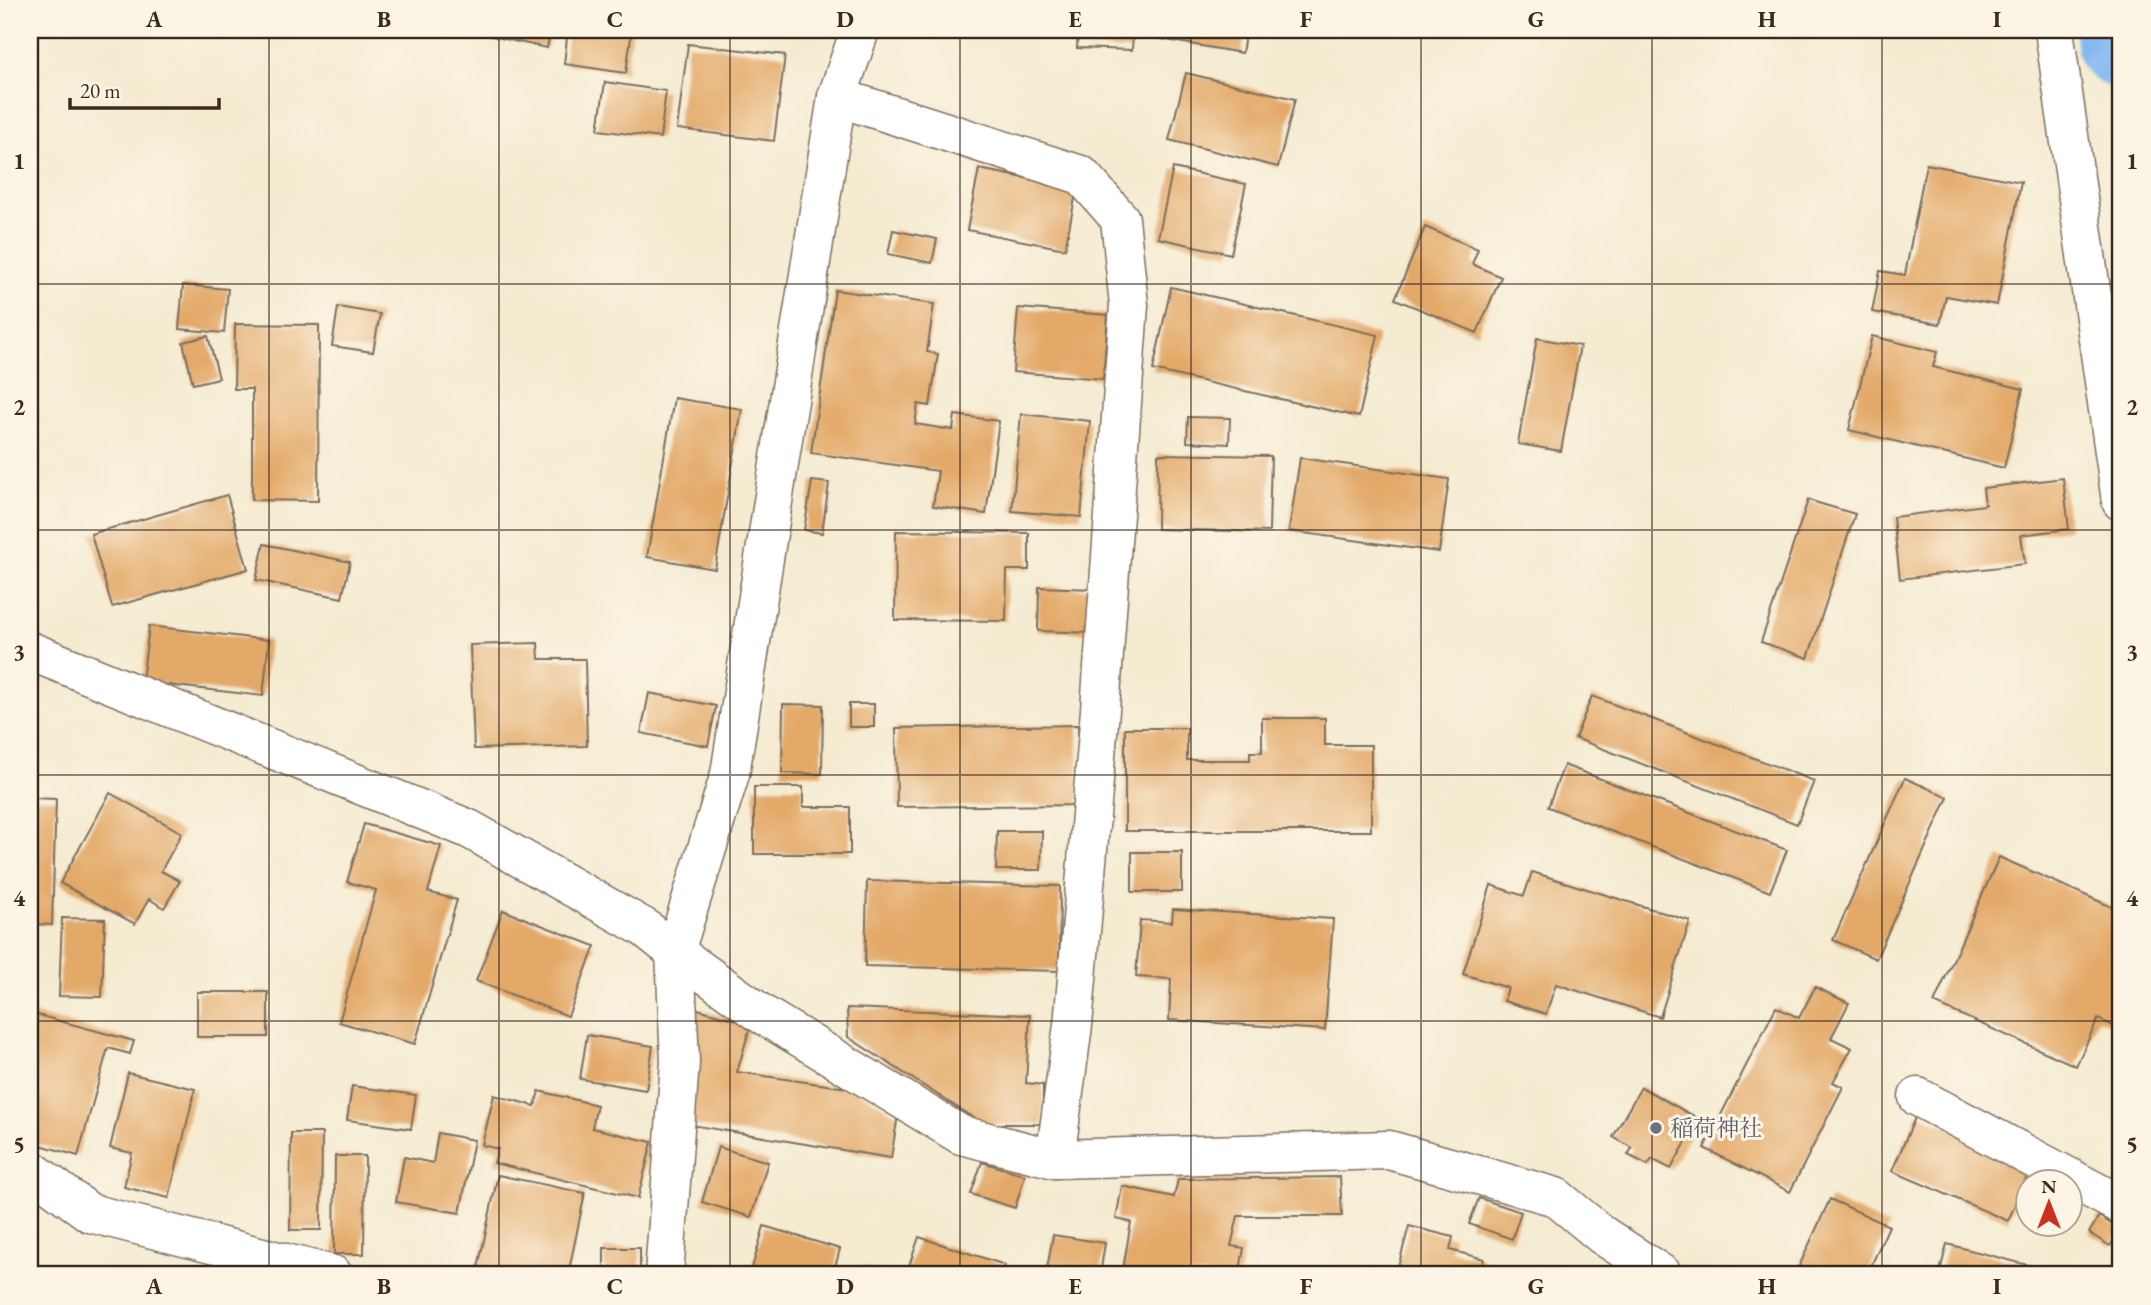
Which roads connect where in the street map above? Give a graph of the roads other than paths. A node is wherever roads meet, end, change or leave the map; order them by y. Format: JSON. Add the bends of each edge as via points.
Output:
{"nodes":[{"id":1,"x":860,"y":30,"type":"edge"},
{"id":2,"x":2054,"y":30,"type":"edge"},
{"id":3,"x":837,"y":97,"type":"junction"},
{"id":4,"x":2116,"y":428,"type":"edge"},
{"id":5,"x":2121,"y":501,"type":"edge"},
{"id":6,"x":30,"y":651,"type":"edge"},
{"id":7,"x":675,"y":952,"type":"junction"},
{"id":8,"x":1919,"y":1097,"type":"dead end"},
{"id":9,"x":1055,"y":1159,"type":"junction"},
{"id":10,"x":30,"y":1169,"type":"edge"},
{"id":11,"x":2121,"y":1205,"type":"edge"},
{"id":12,"x":333,"y":1275,"type":"edge"},
{"id":13,"x":664,"y":1275,"type":"edge"},
{"id":14,"x":1663,"y":1275,"type":"edge"}],
"edges":[{"from":1,"to":3,"type":"street"},
{"from":2,"to":4,"type":"street"},
{"from":3,"to":7,"type":"street","via":[[730,774]]},
{"from":3,"to":9,"type":"street","via":[[1081,175],[1120,219],[1129,305],[1073,1025]]},
{"from":4,"to":5,"type":"street"},
{"from":6,"to":7,"type":"street","via":[[469,829],[645,928]]},
{"from":7,"to":9,"type":"street","via":[[760,1013],[961,1135]]},
{"from":7,"to":13,"type":"street","via":[[680,1062]]},
{"from":8,"to":11,"type":"street"},
{"from":9,"to":14,"type":"street","via":[[1389,1150],[1556,1197],[1602,1235]]},
{"from":10,"to":12,"type":"street","via":[[90,1213]]}]}
